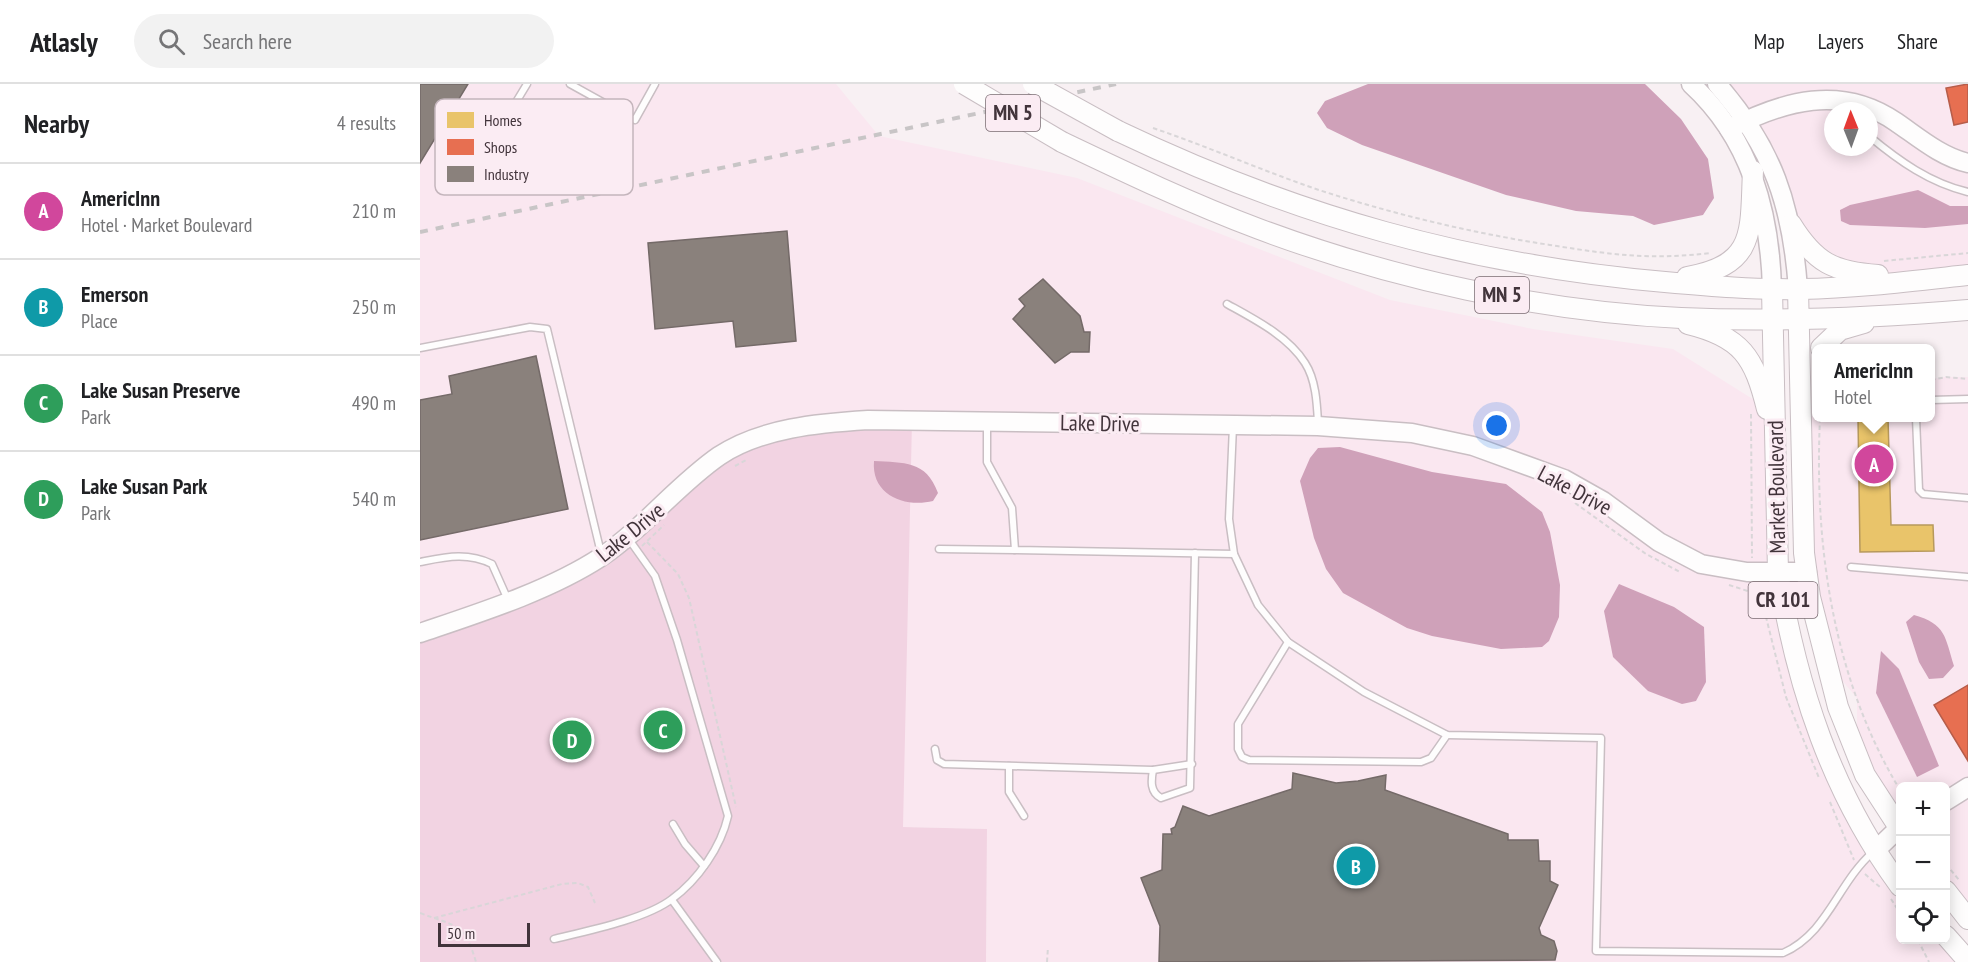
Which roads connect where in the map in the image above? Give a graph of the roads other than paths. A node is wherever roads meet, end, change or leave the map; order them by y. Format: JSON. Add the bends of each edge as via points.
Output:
{"nodes":[{"id":1,"x":527,"y":84,"type":"edge"},
{"id":2,"x":570,"y":84,"type":"edge"},
{"id":3,"x":655,"y":84,"type":"edge"},
{"id":4,"x":964,"y":84,"type":"edge"},
{"id":5,"x":1033,"y":84,"type":"edge"},
{"id":6,"x":1691,"y":84,"type":"edge"},
{"id":7,"x":1717,"y":84,"type":"edge"},
{"id":8,"x":518,"y":99,"type":"edge"},
{"id":9,"x":597,"y":99,"type":"edge"},
{"id":10,"x":1839,"y":102,"type":"edge"},
{"id":11,"x":1878,"y":114,"type":"edge"},
{"id":12,"x":633,"y":119,"type":"edge"},
{"id":13,"x":1746,"y":120,"type":"junction"},
{"id":14,"x":1729,"y":129,"type":"junction"},
{"id":15,"x":1878,"y":143,"type":"edge"},
{"id":16,"x":1968,"y":164,"type":"edge"},
{"id":17,"x":1753,"y":171,"type":"junction"},
{"id":18,"x":1968,"y":192,"type":"edge"},
{"id":19,"x":1791,"y":224,"type":"junction"},
{"id":20,"x":1968,"y":274,"type":"edge"},
{"id":21,"x":1947,"y":277,"type":"junction"},
{"id":22,"x":1647,"y":280,"type":"junction"},
{"id":23,"x":1772,"y":289,"type":"junction"},
{"id":24,"x":1798,"y":289,"type":"junction"},
{"id":25,"x":1227,"y":304,"type":"dead end"},
{"id":26,"x":1968,"y":310,"type":"edge"},
{"id":27,"x":1650,"y":315,"type":"junction"},
{"id":28,"x":1905,"y":315,"type":"junction"},
{"id":29,"x":1773,"y":319,"type":"junction"},
{"id":30,"x":1799,"y":319,"type":"junction"},
{"id":31,"x":1825,"y":344,"type":"edge"},
{"id":32,"x":420,"y":348,"type":"edge"},
{"id":33,"x":1968,"y":399,"type":"edge"},
{"id":34,"x":1935,"y":400,"type":"edge"},
{"id":35,"x":1811,"y":420,"type":"edge"},
{"id":36,"x":987,"y":422,"type":"junction"},
{"id":37,"x":1916,"y":422,"type":"edge"},
{"id":38,"x":1233,"y":425,"type":"junction"},
{"id":39,"x":1318,"y":426,"type":"junction"},
{"id":40,"x":1776,"y":442,"type":"junction"},
{"id":41,"x":1968,"y":498,"type":"edge"},
{"id":42,"x":632,"y":544,"type":"junction"},
{"id":43,"x":939,"y":549,"type":"dead end"},
{"id":44,"x":1015,"y":550,"type":"junction"},
{"id":45,"x":1195,"y":553,"type":"junction"},
{"id":46,"x":1234,"y":554,"type":"junction"},
{"id":47,"x":602,"y":556,"type":"junction"},
{"id":48,"x":420,"y":562,"type":"edge"},
{"id":49,"x":1851,"y":567,"type":"dead end"},
{"id":50,"x":1778,"y":572,"type":"junction"},
{"id":51,"x":1807,"y":572,"type":"junction"},
{"id":52,"x":1968,"y":577,"type":"edge"},
{"id":53,"x":508,"y":600,"type":"junction"},
{"id":54,"x":420,"y":633,"type":"edge"},
{"id":55,"x":1288,"y":642,"type":"junction"},
{"id":56,"x":1447,"y":735,"type":"junction"},
{"id":57,"x":935,"y":749,"type":"dead end"},
{"id":58,"x":1192,"y":764,"type":"junction"},
{"id":59,"x":1009,"y":766,"type":"junction"},
{"id":60,"x":1153,"y":770,"type":"junction"},
{"id":61,"x":1968,"y":787,"type":"edge"},
{"id":62,"x":1950,"y":798,"type":"edge"},
{"id":63,"x":1024,"y":816,"type":"dead end"},
{"id":64,"x":1896,"y":822,"type":"edge"},
{"id":65,"x":673,"y":824,"type":"dead end"},
{"id":66,"x":1896,"y":832,"type":"edge"},
{"id":67,"x":1875,"y":851,"type":"junction"},
{"id":68,"x":704,"y":866,"type":"junction"},
{"id":69,"x":1896,"y":880,"type":"edge"},
{"id":70,"x":1954,"y":888,"type":"edge"},
{"id":71,"x":672,"y":900,"type":"junction"},
{"id":72,"x":1968,"y":919,"type":"edge"},
{"id":73,"x":554,"y":939,"type":"dead end"},
{"id":74,"x":1950,"y":941,"type":"edge"},
{"id":75,"x":1968,"y":961,"type":"edge"},
{"id":76,"x":717,"y":962,"type":"edge"}],
"edges":[{"from":1,"to":8,"type":"lane"},
{"from":2,"to":9,"type":"lane"},
{"from":3,"to":12,"type":"lane"},
{"from":4,"to":27,"type":"main road","number":"MN 5","bridge":true,"via":[[1062,142],[1203,207],[1336,255],[1490,293]]},
{"from":5,"to":22,"type":"main road","number":"MN 5","bridge":true,"via":[[1118,131],[1249,189],[1371,230],[1493,259]]},
{"from":6,"to":14,"type":"street","name":"Market Boulevard"},
{"from":7,"to":13,"type":"street","name":"Market Boulevard"},
{"from":10,"to":13,"type":"street","via":[[1797,101]]},
{"from":11,"to":16,"type":"street","via":[[1887,115],[1942,153]]},
{"from":13,"to":14,"type":"street"},
{"from":13,"to":19,"type":"street","name":"Market Boulevard","via":[[1779,185]]},
{"from":14,"to":17,"type":"street","name":"Market Boulevard"},
{"from":15,"to":18,"type":"lane","via":[[1946,187]]},
{"from":17,"to":22,"type":"main road","via":[[1750,226],[1735,259],[1722,268],[1696,276]]},
{"from":17,"to":23,"type":"street","name":"Market Boulevard","via":[[1764,217]]},
{"from":19,"to":21,"type":"main road","via":[[1821,261],[1843,271]]},
{"from":19,"to":24,"type":"street","name":"Market Boulevard"},
{"from":20,"to":21,"type":"main road","number":"MN 5"},
{"from":21,"to":24,"type":"main road","number":"MN 5"},
{"from":22,"to":23,"type":"main road","number":"MN 5"},
{"from":23,"to":24,"type":"main road","number":"MN 5"},
{"from":23,"to":29,"type":"main road","name":"Market Boulevard","number":"CR 101"},
{"from":24,"to":30,"type":"main road","name":"Market Boulevard","number":"CR 101"},
{"from":25,"to":39,"type":"lane","via":[[1255,319],[1306,363]]},
{"from":26,"to":28,"type":"main road","number":"MN 5"},
{"from":27,"to":29,"type":"main road","number":"MN 5"},
{"from":27,"to":40,"type":"main road","via":[[1718,333],[1743,349],[1761,386]]},
{"from":28,"to":30,"type":"main road","number":"MN 5"},
{"from":28,"to":31,"type":"main road","via":[[1840,330]]},
{"from":29,"to":30,"type":"main road","number":"MN 5"},
{"from":29,"to":40,"type":"main road","name":"Market Boulevard","number":"CR 101"},
{"from":30,"to":35,"type":"main road","name":"Market Boulevard","number":"CR 101"},
{"from":32,"to":47,"type":"lane","via":[[530,327],[547,328]]},
{"from":33,"to":34,"type":"lane"},
{"from":35,"to":51,"type":"main road","name":"Market Boulevard","number":"CR 101"},
{"from":36,"to":38,"type":"street","name":"Lake Drive"},
{"from":36,"to":42,"type":"street","name":"Lake Drive","via":[[818,423],[748,441],[719,456]]},
{"from":36,"to":44,"type":"lane","via":[[987,462],[1012,508]]},
{"from":37,"to":41,"type":"lane","via":[[1919,490],[1923,494]]},
{"from":38,"to":39,"type":"street","name":"Lake Drive"},
{"from":38,"to":46,"type":"lane","via":[[1230,519]]},
{"from":39,"to":50,"type":"street","name":"Lake Drive","via":[[1412,433],[1473,446],[1564,479],[1603,501],[1659,542],[1701,564]]},
{"from":40,"to":50,"type":"main road","name":"Market Boulevard","number":"CR 101"},
{"from":42,"to":47,"type":"street","name":"Lake Drive"},
{"from":42,"to":68,"type":"lane","via":[[655,576],[728,816],[723,837]]},
{"from":43,"to":44,"type":"lane"},
{"from":44,"to":45,"type":"lane"},
{"from":45,"to":46,"type":"lane"},
{"from":45,"to":58,"type":"lane"},
{"from":46,"to":55,"type":"lane","via":[[1258,605]]},
{"from":47,"to":53,"type":"street","name":"Lake Drive","via":[[578,571]]},
{"from":48,"to":53,"type":"lane","via":[[476,556],[492,564]]},
{"from":49,"to":52,"type":"lane"},
{"from":50,"to":51,"type":"street","name":"Lake Drive"},
{"from":50,"to":67,"type":"main road","name":"Market Boulevard","number":"CR 101","via":[[1803,684],[1830,766]]},
{"from":51,"to":64,"type":"main road","name":"Market Boulevard","number":"CR 101","via":[[1822,651],[1838,707],[1865,775]]},
{"from":53,"to":54,"type":"street","name":"Lake Drive"},
{"from":55,"to":56,"type":"lane","via":[[1364,692]]},
{"from":55,"to":56,"type":"lane","via":[[1238,724],[1238,749],[1242,757],[1421,762],[1431,758]]},
{"from":56,"to":67,"type":"lane","via":[[1601,738],[1596,951],[1783,953],[1801,945],[1816,929],[1857,866]]},
{"from":57,"to":59,"type":"lane","via":[[937,760],[944,764]]},
{"from":58,"to":60,"type":"lane"},
{"from":58,"to":60,"type":"lane","via":[[1190,788],[1166,798],[1153,791]]},
{"from":59,"to":60,"type":"lane"},
{"from":59,"to":63,"type":"lane","via":[[1009,792]]},
{"from":61,"to":62,"type":"street"},
{"from":65,"to":68,"type":"lane"},
{"from":66,"to":67,"type":"street"},
{"from":67,"to":69,"type":"main road","name":"Market Boulevard","number":"CR 101"},
{"from":68,"to":71,"type":"lane"},
{"from":70,"to":72,"type":"main road"},
{"from":71,"to":73,"type":"lane","via":[[622,921]]},
{"from":71,"to":76,"type":"lane"},
{"from":74,"to":75,"type":"main road"}]}
